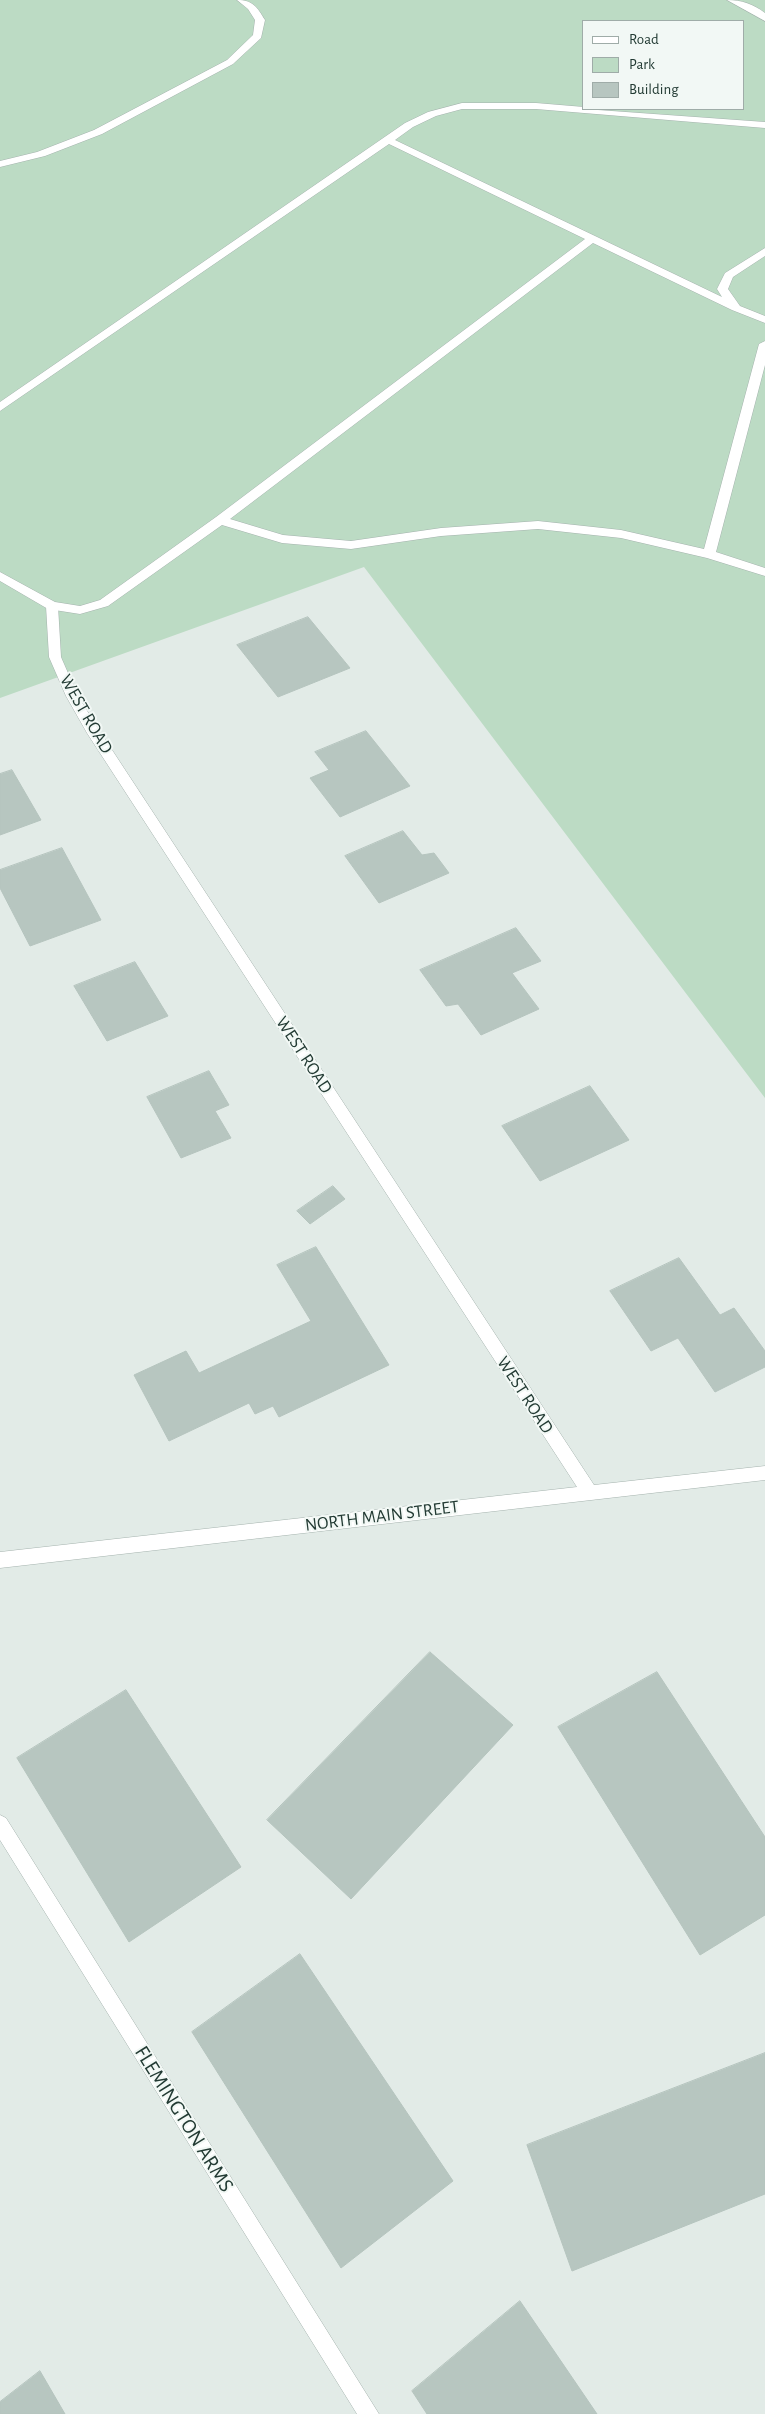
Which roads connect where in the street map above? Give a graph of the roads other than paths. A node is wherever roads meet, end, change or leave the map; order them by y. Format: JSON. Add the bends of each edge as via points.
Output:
{"nodes":[{"id":1,"x":242,"y":0,"type":"edge"},
{"id":2,"x":732,"y":0,"type":"edge"},
{"id":3,"x":765,"y":18,"type":"edge"},
{"id":4,"x":582,"y":110,"type":"edge"},
{"id":5,"x":584,"y":110,"type":"edge"},
{"id":6,"x":765,"y":125,"type":"edge"},
{"id":7,"x":388,"y":140,"type":"junction"},
{"id":8,"x":0,"y":164,"type":"edge"},
{"id":9,"x":592,"y":239,"type":"junction"},
{"id":10,"x":765,"y":251,"type":"edge"},
{"id":11,"x":736,"y":308,"type":"junction"},
{"id":12,"x":765,"y":320,"type":"edge"},
{"id":13,"x":765,"y":344,"type":"edge"},
{"id":14,"x":0,"y":407,"type":"edge"},
{"id":15,"x":220,"y":520,"type":"junction"},
{"id":16,"x":709,"y":554,"type":"junction"},
{"id":17,"x":765,"y":572,"type":"edge"},
{"id":18,"x":0,"y":576,"type":"edge"},
{"id":19,"x":52,"y":606,"type":"junction"},
{"id":20,"x":765,"y":1473,"type":"edge"},
{"id":21,"x":589,"y":1492,"type":"junction"},
{"id":22,"x":0,"y":1560,"type":"edge"},
{"id":23,"x":0,"y":1824,"type":"edge"},
{"id":24,"x":369,"y":2414,"type":"edge"}],
"edges":[{"from":1,"to":8,"type":"street","via":[[260,20],[258,36],[230,62],[98,132],[42,154]]},
{"from":2,"to":3,"type":"street","via":[[754,9]]},
{"from":4,"to":7,"type":"street","via":[[462,106],[432,114]]},
{"from":5,"to":6,"type":"street"},
{"from":7,"to":9,"type":"street"},
{"from":7,"to":14,"type":"street"},
{"from":9,"to":11,"type":"street"},
{"from":9,"to":15,"type":"street"},
{"from":10,"to":11,"type":"street","via":[[729,275],[722,289]]},
{"from":11,"to":12,"type":"street"},
{"from":13,"to":16,"type":"street"},
{"from":15,"to":16,"type":"street","via":[[282,539],[351,545],[441,532],[538,525],[621,534]]},
{"from":15,"to":19,"type":"street","via":[[104,603],[80,610]]},
{"from":16,"to":17,"type":"street"},
{"from":18,"to":19,"type":"street"},
{"from":19,"to":21,"type":"street","name":"WEST ROAD","via":[[55,657],[87,721]]},
{"from":20,"to":21,"type":"street","name":"NORTH MAIN STREET"},
{"from":21,"to":22,"type":"street","name":"NORTH MAIN STREET"},
{"from":23,"to":24,"type":"street","name":"FLEMINGTON ARMS"}]}
